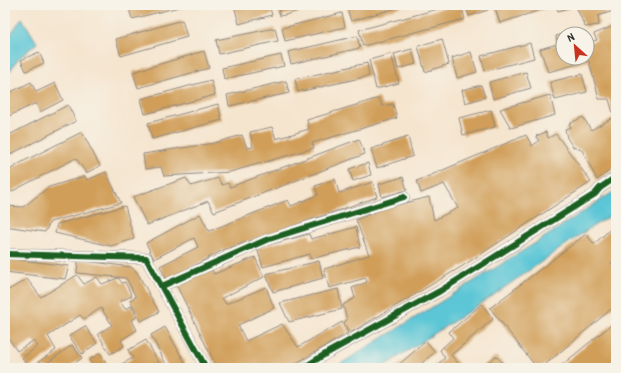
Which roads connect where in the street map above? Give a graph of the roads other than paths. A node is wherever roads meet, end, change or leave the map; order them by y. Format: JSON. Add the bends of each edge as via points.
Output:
{"nodes":[{"id":1,"x":616,"y":177,"type":"edge"},
{"id":2,"x":404,"y":197,"type":"dead end"},
{"id":3,"x":5,"y":254,"type":"edge"},
{"id":4,"x":162,"y":286,"type":"junction"},
{"id":5,"x":206,"y":368,"type":"edge"},
{"id":6,"x":303,"y":368,"type":"edge"}],
"edges":[{"from":1,"to":6,"type":"street","via":[[595,194],[440,291]]},
{"from":2,"to":4,"type":"street","via":[[266,240]]},
{"from":3,"to":4,"type":"street","via":[[146,258]]},
{"from":4,"to":5,"type":"street"}]}
